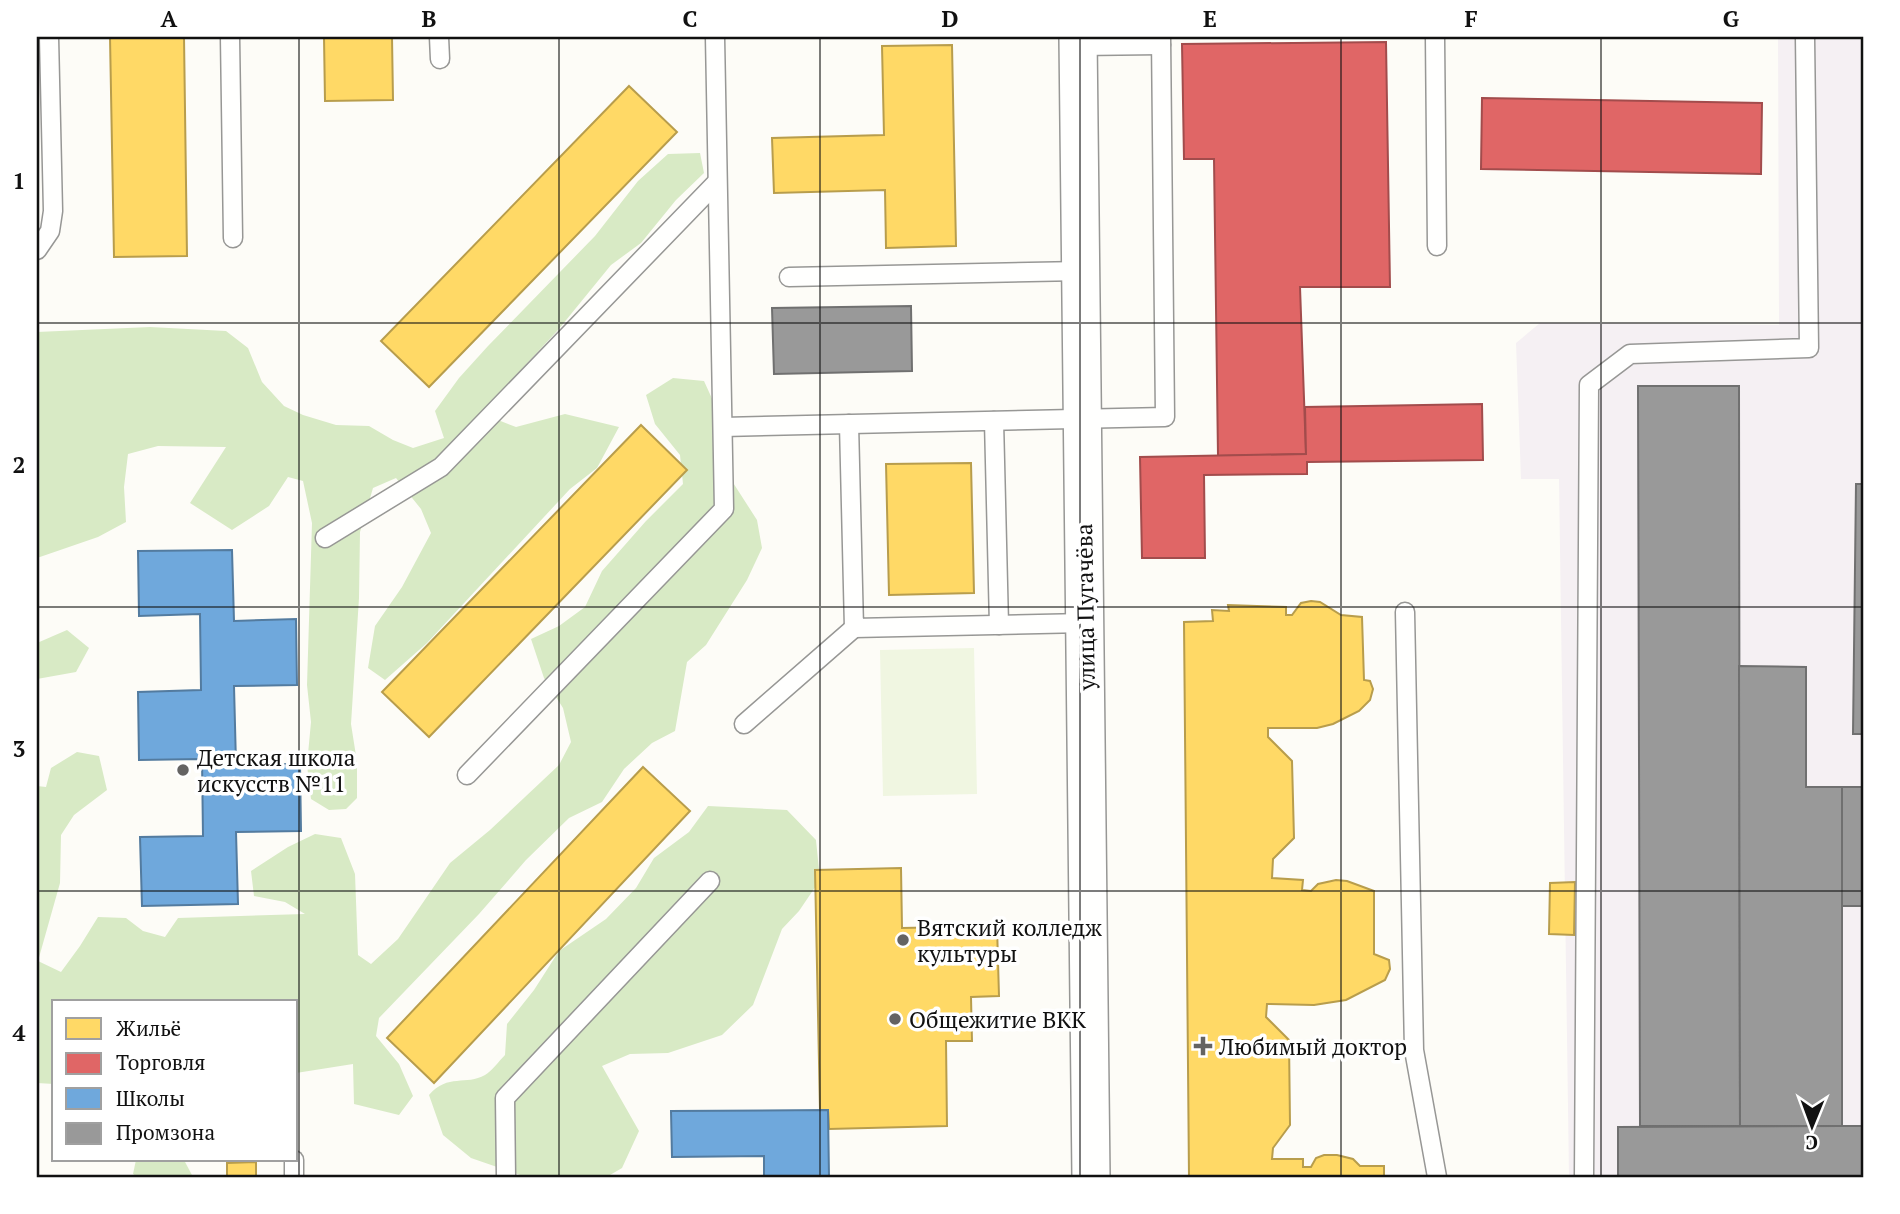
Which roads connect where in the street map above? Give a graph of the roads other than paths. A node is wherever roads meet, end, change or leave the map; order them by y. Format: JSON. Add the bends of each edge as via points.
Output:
{"nodes":[{"id":1,"x":49,"y":37,"type":"edge"},
{"id":2,"x":230,"y":37,"type":"edge"},
{"id":3,"x":439,"y":37,"type":"edge"},
{"id":4,"x":715,"y":37,"type":"edge"},
{"id":5,"x":1435,"y":37,"type":"edge"},
{"id":6,"x":1805,"y":37,"type":"edge"},
{"id":7,"x":1078,"y":41,"type":"edge"},
{"id":8,"x":1161,"y":41,"type":"edge"},
{"id":9,"x":440,"y":58,"type":"dead end"},
{"id":10,"x":718,"y":182,"type":"junction"},
{"id":11,"x":233,"y":238,"type":"dead end"},
{"id":12,"x":1437,"y":246,"type":"dead end"},
{"id":13,"x":37,"y":250,"type":"edge"},
{"id":14,"x":1081,"y":271,"type":"junction"},
{"id":15,"x":789,"y":277,"type":"dead end"},
{"id":16,"x":1082,"y":419,"type":"junction"},
{"id":17,"x":995,"y":421,"type":"junction"},
{"id":18,"x":849,"y":424,"type":"junction"},
{"id":19,"x":723,"y":427,"type":"junction"},
{"id":20,"x":324,"y":538,"type":"dead end"},
{"id":21,"x":1405,"y":612,"type":"dead end"},
{"id":22,"x":1085,"y":623,"type":"junction"},
{"id":23,"x":999,"y":625,"type":"junction"},
{"id":24,"x":854,"y":628,"type":"junction"},
{"id":25,"x":744,"y":724,"type":"dead end"},
{"id":26,"x":467,"y":775,"type":"dead end"},
{"id":27,"x":710,"y":881,"type":"dead end"},
{"id":28,"x":506,"y":1177,"type":"edge"},
{"id":29,"x":1091,"y":1177,"type":"edge"},
{"id":30,"x":1437,"y":1177,"type":"edge"},
{"id":31,"x":1584,"y":1177,"type":"edge"}],
"edges":[{"from":1,"to":13,"type":"lane","via":[[54,211],[50,231]]},
{"from":2,"to":11,"type":"lane"},
{"from":3,"to":9,"type":"lane"},
{"from":4,"to":10,"type":"lane"},
{"from":5,"to":12,"type":"lane"},
{"from":6,"to":31,"type":"lane","via":[[1809,348],[1630,354],[1588,385]]},
{"from":7,"to":8,"type":"lane"},
{"from":7,"to":14,"type":"street","name":"улица Пугачёва"},
{"from":8,"to":16,"type":"lane","via":[[1165,417]]},
{"from":10,"to":19,"type":"lane"},
{"from":10,"to":20,"type":"lane","via":[[441,467]]},
{"from":14,"to":15,"type":"lane"},
{"from":14,"to":16,"type":"street","name":"улица Пугачёва"},
{"from":16,"to":17,"type":"lane"},
{"from":16,"to":22,"type":"street","name":"улица Пугачёва"},
{"from":17,"to":18,"type":"lane"},
{"from":17,"to":23,"type":"lane"},
{"from":18,"to":19,"type":"lane"},
{"from":18,"to":24,"type":"lane"},
{"from":19,"to":26,"type":"lane","via":[[724,509]]},
{"from":21,"to":30,"type":"lane","via":[[1414,1050]]},
{"from":22,"to":23,"type":"lane"},
{"from":22,"to":29,"type":"street","name":"улица Пугачёва"},
{"from":23,"to":24,"type":"lane"},
{"from":24,"to":25,"type":"lane"},
{"from":27,"to":28,"type":"lane","via":[[505,1098]]}]}
